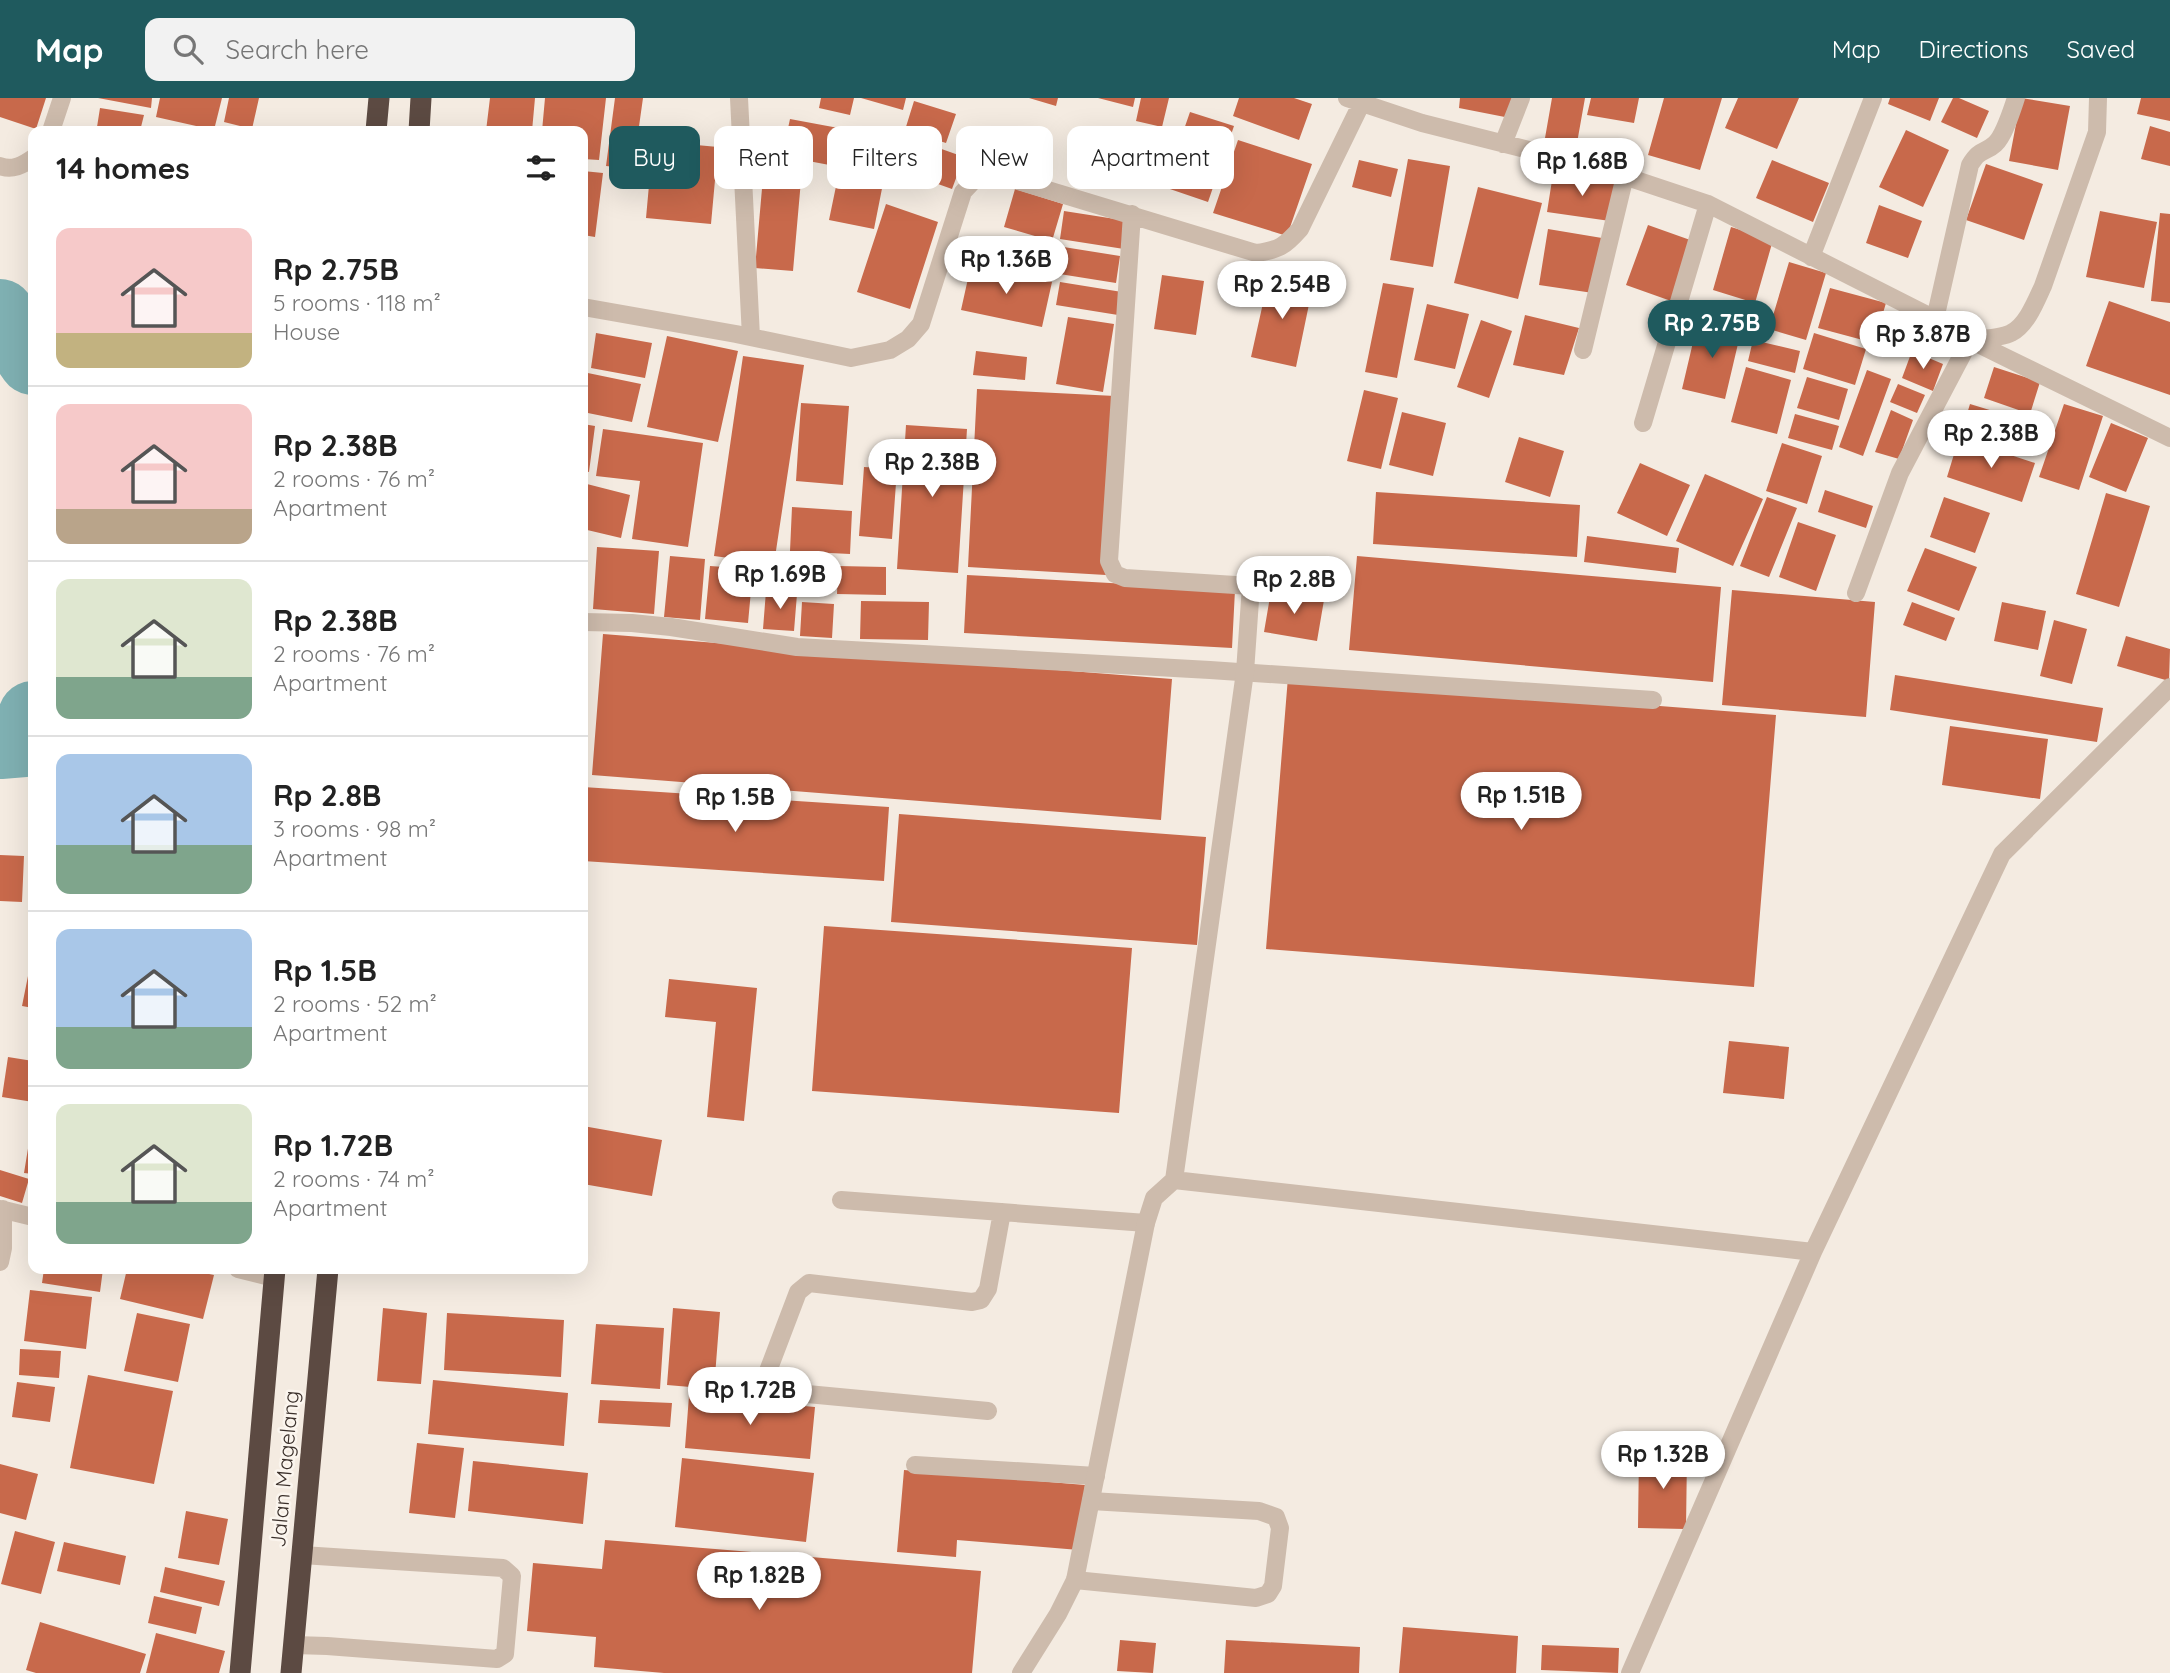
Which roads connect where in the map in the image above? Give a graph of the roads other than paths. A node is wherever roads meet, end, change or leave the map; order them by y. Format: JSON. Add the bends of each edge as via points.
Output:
{"nodes":[{"id":1,"x":62,"y":98,"type":"edge"},
{"id":2,"x":379,"y":98,"type":"edge"},
{"id":3,"x":421,"y":98,"type":"edge"},
{"id":4,"x":739,"y":98,"type":"edge"},
{"id":5,"x":1521,"y":98,"type":"edge"},
{"id":6,"x":1873,"y":98,"type":"edge"},
{"id":7,"x":2016,"y":98,"type":"edge"},
{"id":8,"x":2095,"y":99,"type":"edge"},
{"id":9,"x":1358,"y":100,"type":"edge"},
{"id":10,"x":53,"y":126,"type":"edge"},
{"id":11,"x":376,"y":126,"type":"edge"},
{"id":12,"x":419,"y":126,"type":"edge"},
{"id":13,"x":1503,"y":144,"type":"junction"},
{"id":14,"x":28,"y":161,"type":"edge"},
{"id":15,"x":0,"y":166,"type":"edge"},
{"id":16,"x":1625,"y":176,"type":"junction"},
{"id":17,"x":1708,"y":204,"type":"junction"},
{"id":18,"x":1132,"y":214,"type":"junction"},
{"id":19,"x":1811,"y":257,"type":"junction"},
{"id":20,"x":588,"y":308,"type":"edge"},
{"id":21,"x":1935,"y":319,"type":"junction"},
{"id":22,"x":751,"y":337,"type":"junction"},
{"id":23,"x":1970,"y":341,"type":"junction"},
{"id":24,"x":1583,"y":350,"type":"dead end"},
{"id":25,"x":1643,"y":424,"type":"dead end"},
{"id":26,"x":2170,"y":438,"type":"edge"},
{"id":27,"x":1856,"y":593,"type":"dead end"},
{"id":28,"x":588,"y":622,"type":"edge"},
{"id":29,"x":1245,"y":672,"type":"junction"},
{"id":30,"x":2170,"y":687,"type":"edge"},
{"id":31,"x":1654,"y":700,"type":"dead end"},
{"id":32,"x":1174,"y":1180,"type":"junction"},
{"id":33,"x":841,"y":1200,"type":"dead end"},
{"id":34,"x":2,"y":1209,"type":"edge"},
{"id":35,"x":1002,"y":1212,"type":"junction"},
{"id":36,"x":28,"y":1216,"type":"edge"},
{"id":37,"x":1146,"y":1223,"type":"junction"},
{"id":38,"x":1813,"y":1252,"type":"junction"},
{"id":39,"x":0,"y":1262,"type":"edge"},
{"id":40,"x":275,"y":1274,"type":"edge"},
{"id":41,"x":328,"y":1274,"type":"edge"},
{"id":42,"x":988,"y":1410,"type":"dead end"},
{"id":43,"x":915,"y":1465,"type":"dead end"},
{"id":44,"x":1096,"y":1476,"type":"junction"},
{"id":45,"x":1091,"y":1501,"type":"junction"},
{"id":46,"x":302,"y":1555,"type":"junction"},
{"id":47,"x":1075,"y":1580,"type":"junction"},
{"id":48,"x":294,"y":1645,"type":"junction"},
{"id":49,"x":240,"y":1673,"type":"edge"},
{"id":50,"x":291,"y":1673,"type":"edge"},
{"id":51,"x":1021,"y":1673,"type":"edge"},
{"id":52,"x":1630,"y":1673,"type":"edge"}],
"edges":[{"from":1,"to":10,"type":"street"},
{"from":2,"to":11,"type":"highway"},
{"from":3,"to":12,"type":"highway"},
{"from":4,"to":22,"type":"street"},
{"from":5,"to":13,"type":"street"},
{"from":6,"to":19,"type":"street"},
{"from":7,"to":21,"type":"street","via":[[2000,137],[1970,165]]},
{"from":8,"to":23,"type":"street","via":[[2097,132],[2035,305],[2011,333]]},
{"from":9,"to":13,"type":"street"},
{"from":9,"to":18,"type":"street","via":[[1300,229],[1286,245],[1256,253]]},
{"from":13,"to":16,"type":"street"},
{"from":14,"to":15,"type":"street","via":[[18,167]]},
{"from":16,"to":17,"type":"street"},
{"from":16,"to":24,"type":"street"},
{"from":17,"to":19,"type":"street"},
{"from":17,"to":25,"type":"street"},
{"from":18,"to":22,"type":"street","via":[[995,174],[975,178],[963,192],[921,324],[908,339],[890,350],[851,359]]},
{"from":18,"to":29,"type":"street","via":[[1109,561],[1115,574],[1125,578],[1251,586]]},
{"from":19,"to":21,"type":"street"},
{"from":20,"to":22,"type":"street"},
{"from":21,"to":23,"type":"street"},
{"from":23,"to":26,"type":"street"},
{"from":23,"to":27,"type":"street","via":[[1900,473]]},
{"from":28,"to":29,"type":"street","via":[[645,624],[797,647]]},
{"from":29,"to":31,"type":"street"},
{"from":29,"to":32,"type":"street"},
{"from":30,"to":38,"type":"street","via":[[2002,854]]},
{"from":32,"to":37,"type":"street","via":[[1154,1198]]},
{"from":32,"to":38,"type":"street"},
{"from":33,"to":35,"type":"street"},
{"from":34,"to":36,"type":"street"},
{"from":34,"to":39,"type":"street"},
{"from":35,"to":37,"type":"street"},
{"from":35,"to":42,"type":"street","via":[[988,1289],[981,1300],[972,1303],[809,1283],[799,1292],[768,1371],[770,1385],[786,1392]]},
{"from":37,"to":44,"type":"street"},
{"from":38,"to":52,"type":"street"},
{"from":40,"to":49,"type":"highway","name":"Jalan Magelang"},
{"from":41,"to":46,"type":"highway","name":"Jalan Magelang"},
{"from":43,"to":44,"type":"street"},
{"from":44,"to":45,"type":"street"},
{"from":45,"to":47,"type":"street"},
{"from":45,"to":47,"type":"street","via":[[1259,1511],[1276,1517],[1280,1528],[1273,1586],[1268,1594],[1256,1598]]},
{"from":46,"to":48,"type":"highway","name":"Jalan Magelang"},
{"from":46,"to":48,"type":"street","via":[[503,1568],[512,1576],[505,1654],[497,1659]]},
{"from":47,"to":51,"type":"street"},
{"from":48,"to":50,"type":"highway","name":"Jalan Magelang"}]}
